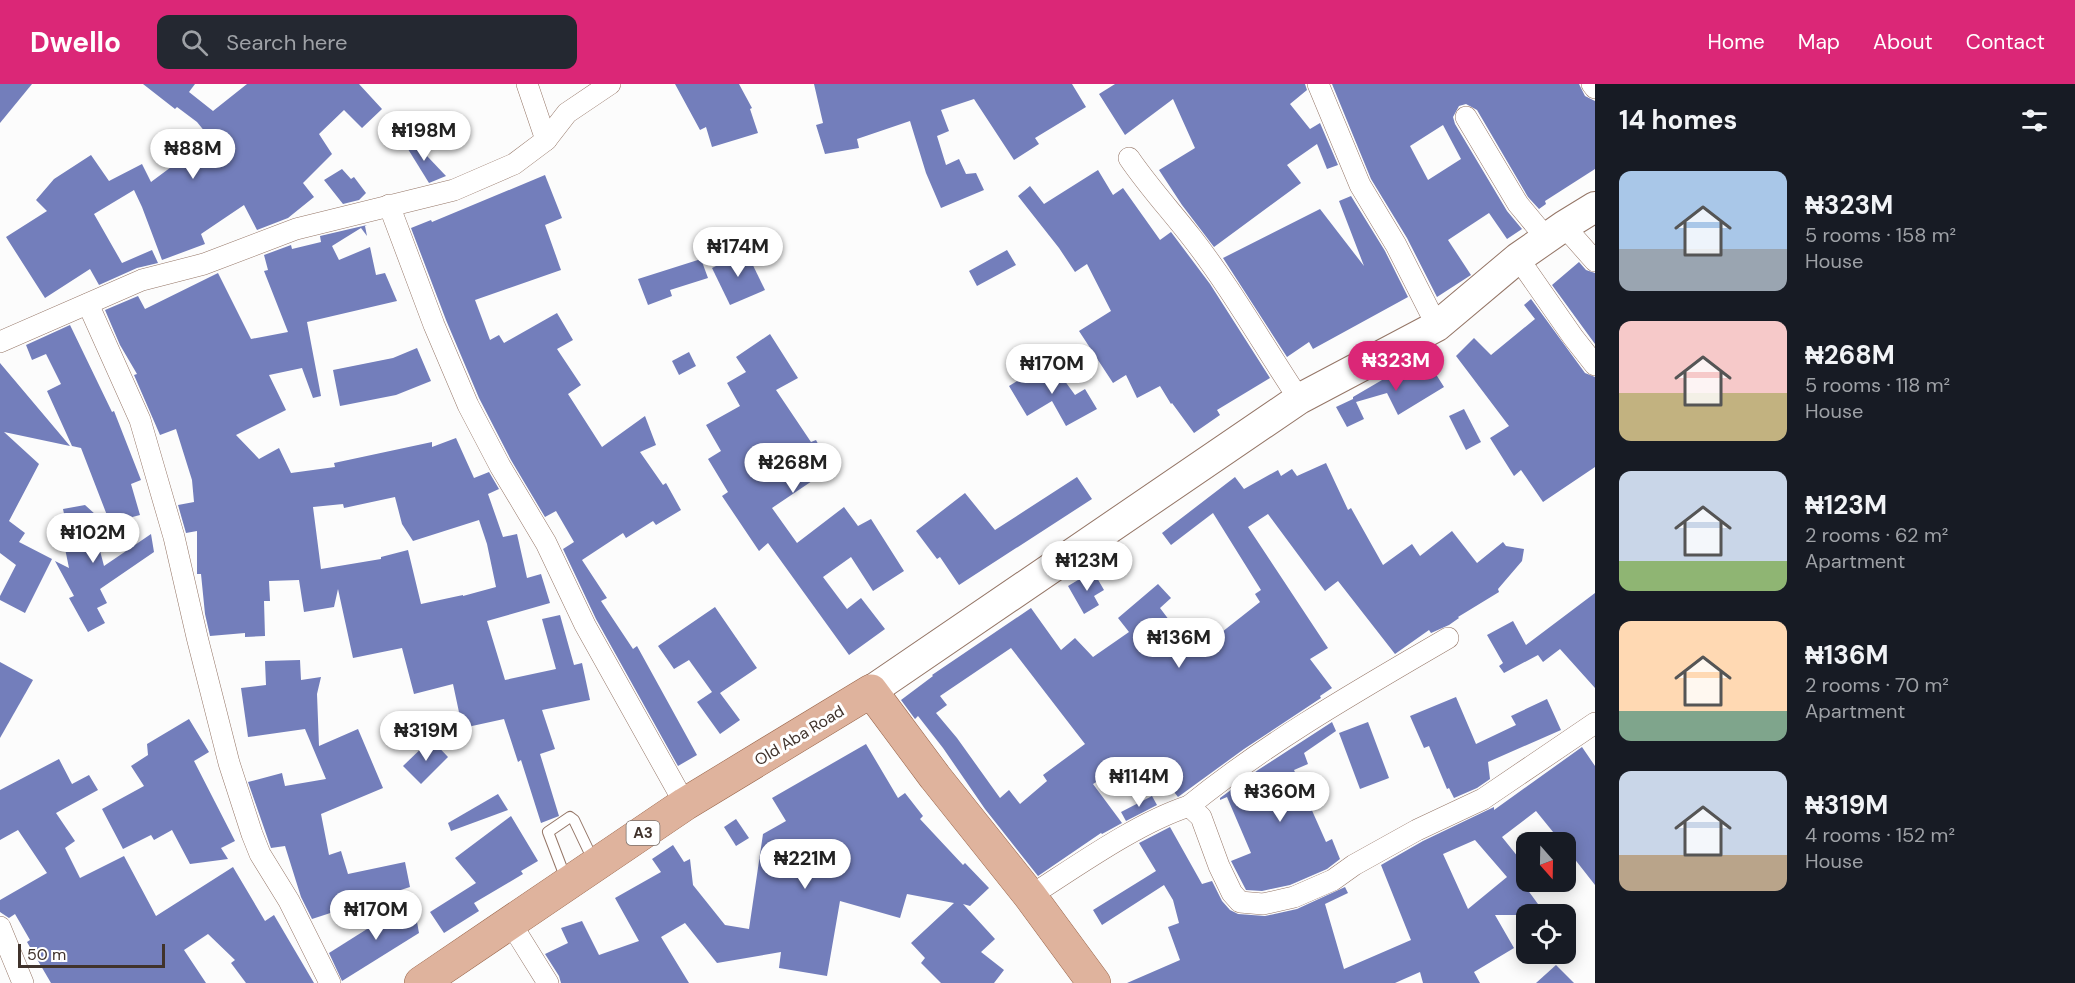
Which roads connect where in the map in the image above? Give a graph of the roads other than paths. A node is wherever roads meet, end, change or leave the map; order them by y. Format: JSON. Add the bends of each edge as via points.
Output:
{"nodes":[{"id":1,"x":527,"y":84,"type":"edge"},
{"id":2,"x":610,"y":84,"type":"edge"},
{"id":3,"x":1317,"y":84,"type":"edge"},
{"id":4,"x":1592,"y":84,"type":"edge"},
{"id":5,"x":1595,"y":88,"type":"edge"},
{"id":6,"x":1466,"y":117,"type":"dead end"},
{"id":7,"x":546,"y":140,"type":"junction"},
{"id":8,"x":1129,"y":158,"type":"dead end"},
{"id":9,"x":388,"y":205,"type":"junction"},
{"id":10,"x":1595,"y":207,"type":"edge"},
{"id":11,"x":1556,"y":232,"type":"junction"},
{"id":12,"x":1518,"y":258,"type":"junction"},
{"id":13,"x":1595,"y":261,"type":"edge"},
{"id":14,"x":88,"y":304,"type":"junction"},
{"id":15,"x":1437,"y":326,"type":"junction"},
{"id":16,"x":0,"y":342,"type":"edge"},
{"id":17,"x":1595,"y":365,"type":"edge"},
{"id":18,"x":1299,"y":399,"type":"junction"},
{"id":19,"x":1448,"y":638,"type":"dead end"},
{"id":20,"x":871,"y":691,"type":"junction"},
{"id":21,"x":1595,"y":723,"type":"edge"},
{"id":22,"x":685,"y":804,"type":"junction"},
{"id":23,"x":1189,"y":806,"type":"junction"},
{"id":24,"x":596,"y":865,"type":"junction"},
{"id":25,"x":567,"y":884,"type":"junction"},
{"id":26,"x":1030,"y":896,"type":"junction"},
{"id":27,"x":510,"y":922,"type":"junction"},
{"id":28,"x":0,"y":927,"type":"edge"},
{"id":29,"x":427,"y":982,"type":"edge"},
{"id":30,"x":23,"y":983,"type":"edge"},
{"id":31,"x":330,"y":983,"type":"edge"},
{"id":32,"x":548,"y":983,"type":"edge"},
{"id":33,"x":1094,"y":983,"type":"edge"}],
"edges":[{"from":1,"to":7,"type":"street"},
{"from":2,"to":7,"type":"street","via":[[567,113]]},
{"from":3,"to":15,"type":"street","via":[[1360,185]]},
{"from":4,"to":5,"type":"street"},
{"from":6,"to":11,"type":"street","via":[[1518,204]]},
{"from":7,"to":9,"type":"street","via":[[514,164],[454,190]]},
{"from":8,"to":18,"type":"street","via":[[1192,238]]},
{"from":9,"to":14,"type":"street","via":[[296,229],[204,264],[142,280]]},
{"from":9,"to":22,"type":"street","via":[[468,405]]},
{"from":10,"to":11,"type":"street"},
{"from":11,"to":12,"type":"street"},
{"from":11,"to":13,"type":"street"},
{"from":12,"to":15,"type":"street"},
{"from":12,"to":17,"type":"street"},
{"from":14,"to":16,"type":"street"},
{"from":14,"to":31,"type":"street","via":[[140,420],[174,537],[229,763],[252,834]]},
{"from":15,"to":18,"type":"street"},
{"from":18,"to":20,"type":"street"},
{"from":19,"to":23,"type":"street","via":[[1300,726]]},
{"from":20,"to":22,"type":"main road","name":"Old Aba Road","number":"A3"},
{"from":20,"to":26,"type":"main road"},
{"from":21,"to":23,"type":"street","via":[[1483,799],[1381,850],[1333,880],[1294,897],[1263,904],[1240,902],[1232,893],[1201,817]]},
{"from":22,"to":24,"type":"main road","name":"Old Aba Road","number":"A3"},
{"from":23,"to":26,"type":"street","via":[[1115,843]]},
{"from":24,"to":25,"type":"main road","name":"Old Aba Road","number":"A3"},
{"from":24,"to":25,"type":"lane","via":[[574,820],[565,819],[548,832]]},
{"from":25,"to":27,"type":"main road","name":"Old Aba Road","number":"A3"},
{"from":26,"to":33,"type":"main road"},
{"from":27,"to":29,"type":"main road","name":"Old Aba Road","number":"A3"},
{"from":27,"to":32,"type":"street"},
{"from":28,"to":30,"type":"street"}]}
